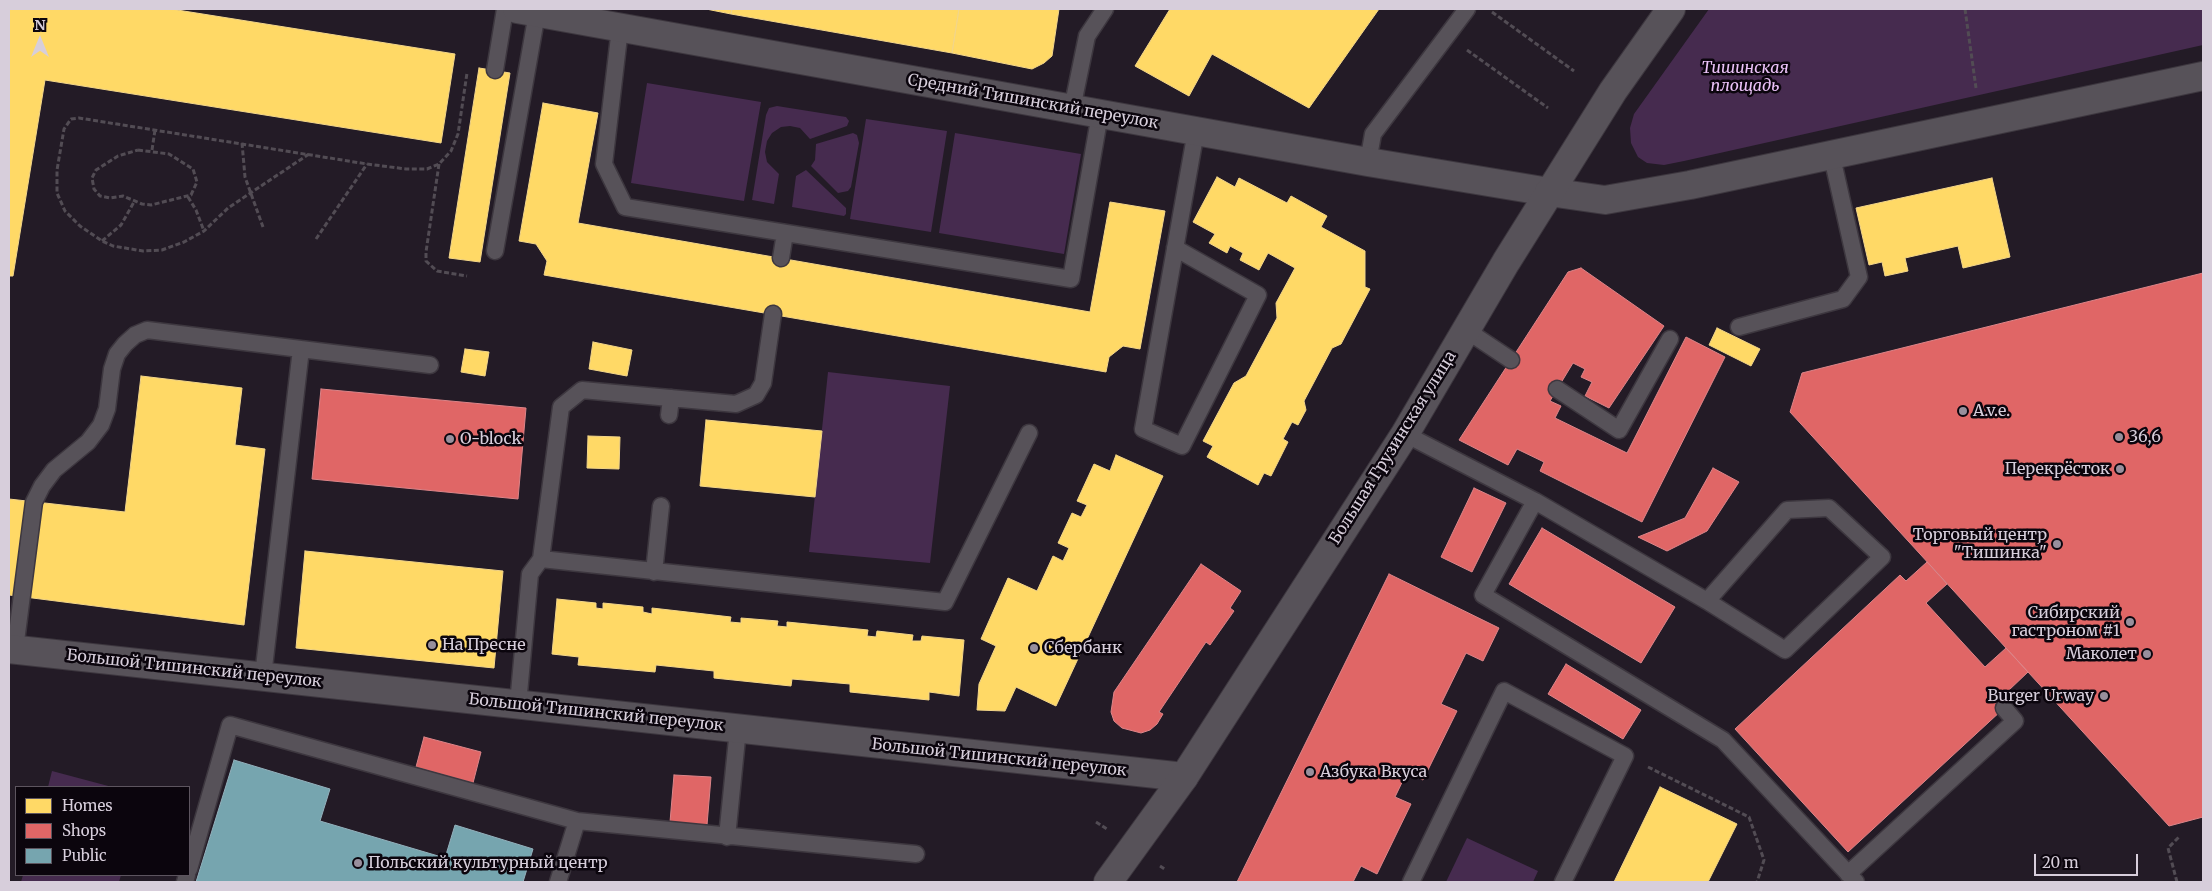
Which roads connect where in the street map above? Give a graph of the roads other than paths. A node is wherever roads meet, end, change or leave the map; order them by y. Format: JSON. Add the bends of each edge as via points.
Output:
{"nodes":[{"id":1,"x":504,"y":9,"type":"edge"},
{"id":2,"x":1104,"y":9,"type":"edge"},
{"id":3,"x":1467,"y":9,"type":"edge"},
{"id":4,"x":1671,"y":9,"type":"edge"},
{"id":5,"x":527,"y":11,"type":"edge"},
{"id":6,"x":620,"y":28,"type":"junction"},
{"id":7,"x":495,"y":70,"type":"dead end"},
{"id":8,"x":2203,"y":76,"type":"edge"},
{"id":9,"x":1072,"y":109,"type":"junction"},
{"id":10,"x":1100,"y":114,"type":"junction"},
{"id":11,"x":1196,"y":131,"type":"junction"},
{"id":12,"x":1832,"y":157,"type":"junction"},
{"id":13,"x":1368,"y":162,"type":"junction"},
{"id":14,"x":1549,"y":192,"type":"junction"},
{"id":15,"x":785,"y":232,"type":"junction"},
{"id":16,"x":1175,"y":248,"type":"junction"},
{"id":17,"x":495,"y":251,"type":"dead end"},
{"id":18,"x":781,"y":258,"type":"dead end"},
{"id":19,"x":773,"y":314,"type":"dead end"},
{"id":20,"x":1739,"y":327,"type":"dead end"},
{"id":21,"x":1466,"y":330,"type":"junction"},
{"id":22,"x":1670,"y":340,"type":"dead end"},
{"id":23,"x":301,"y":349,"type":"junction"},
{"id":24,"x":1511,"y":360,"type":"dead end"},
{"id":25,"x":430,"y":365,"type":"dead end"},
{"id":26,"x":1557,"y":390,"type":"dead end"},
{"id":27,"x":670,"y":398,"type":"junction"},
{"id":28,"x":669,"y":415,"type":"dead end"},
{"id":29,"x":1028,"y":433,"type":"dead end"},
{"id":30,"x":1405,"y":434,"type":"junction"},
{"id":31,"x":1535,"y":501,"type":"junction"},
{"id":32,"x":661,"y":506,"type":"dead end"},
{"id":33,"x":541,"y":559,"type":"junction"},
{"id":34,"x":654,"y":572,"type":"junction"},
{"id":35,"x":1707,"y":601,"type":"junction"},
{"id":36,"x":12,"y":649,"type":"edge"},
{"id":37,"x":263,"y":676,"type":"junction"},
{"id":38,"x":518,"y":704,"type":"junction"},
{"id":39,"x":2004,"y":708,"type":"dead end"},
{"id":40,"x":738,"y":729,"type":"junction"},
{"id":41,"x":1184,"y":778,"type":"junction"},
{"id":42,"x":576,"y":821,"type":"junction"},
{"id":43,"x":726,"y":837,"type":"junction"},
{"id":44,"x":916,"y":854,"type":"dead end"},
{"id":45,"x":190,"y":865,"type":"edge"},
{"id":46,"x":1852,"y":878,"type":"edge"},
{"id":47,"x":558,"y":882,"type":"edge"},
{"id":48,"x":1108,"y":882,"type":"edge"},
{"id":49,"x":1410,"y":882,"type":"edge"},
{"id":50,"x":1563,"y":882,"type":"edge"}],
"edges":[{"from":1,"to":7,"type":"lane"},
{"from":2,"to":9,"type":"lane","via":[[1087,36]]},
{"from":3,"to":13,"type":"lane","via":[[1373,134]]},
{"from":4,"to":14,"type":"street","name":"Большая Грузинская улица","via":[[1613,91]]},
{"from":5,"to":6,"type":"street","name":"Средний Тишинский переулок"},
{"from":5,"to":17,"type":"lane"},
{"from":6,"to":9,"type":"street","name":"Средний Тишинский переулок"},
{"from":6,"to":15,"type":"lane","via":[[604,164],[625,207]]},
{"from":8,"to":12,"type":"street"},
{"from":9,"to":10,"type":"street","name":"Средний Тишинский переулок"},
{"from":10,"to":11,"type":"street","name":"Средний Тишинский переулок"},
{"from":10,"to":15,"type":"lane","via":[[1071,279]]},
{"from":11,"to":13,"type":"street","name":"Средний Тишинский переулок"},
{"from":11,"to":16,"type":"lane"},
{"from":12,"to":14,"type":"street","via":[[1605,200]]},
{"from":12,"to":20,"type":"lane","via":[[1859,277],[1843,299]]},
{"from":13,"to":14,"type":"street","name":"Средний Тишинский переулок"},
{"from":14,"to":21,"type":"street","name":"Большая Грузинская улица"},
{"from":15,"to":18,"type":"lane"},
{"from":16,"to":16,"type":"lane","via":[[1143,429],[1182,446],[1258,295]]},
{"from":19,"to":27,"type":"lane","via":[[763,383],[756,395],[736,404]]},
{"from":21,"to":24,"type":"lane"},
{"from":21,"to":30,"type":"street","name":"Большая Грузинская улица"},
{"from":22,"to":26,"type":"lane","via":[[1619,430]]},
{"from":23,"to":25,"type":"lane"},
{"from":23,"to":36,"type":"lane","via":[[147,330],[124,344],[112,369],[107,409],[101,425],[88,442],[54,470],[34,502]]},
{"from":23,"to":37,"type":"lane"},
{"from":27,"to":28,"type":"lane"},
{"from":27,"to":33,"type":"lane","via":[[582,390],[561,407]]},
{"from":29,"to":34,"type":"lane","via":[[945,602]]},
{"from":30,"to":31,"type":"lane"},
{"from":30,"to":41,"type":"street","name":"Большая Грузинская улица"},
{"from":31,"to":35,"type":"lane"},
{"from":31,"to":46,"type":"lane","via":[[1483,595],[1723,740]]},
{"from":32,"to":34,"type":"lane"},
{"from":33,"to":34,"type":"lane"},
{"from":33,"to":38,"type":"lane","via":[[530,574]]},
{"from":35,"to":35,"type":"lane","via":[[1787,510],[1828,508],[1882,557],[1785,650]]},
{"from":36,"to":37,"type":"street","name":"Большой Тишинский переулок"},
{"from":37,"to":38,"type":"street","name":"Большой Тишинский переулок"},
{"from":38,"to":40,"type":"street","name":"Большой Тишинский переулок"},
{"from":39,"to":46,"type":"lane","via":[[2014,720]]},
{"from":40,"to":41,"type":"street","name":"Большой Тишинский переулок"},
{"from":40,"to":43,"type":"lane"},
{"from":41,"to":48,"type":"street","name":"Большая Грузинская улица"},
{"from":42,"to":43,"type":"lane"},
{"from":42,"to":45,"type":"lane","via":[[230,725]]},
{"from":42,"to":47,"type":"lane"},
{"from":43,"to":44,"type":"lane"},
{"from":49,"to":50,"type":"lane","via":[[1504,691],[1625,756]]}]}
